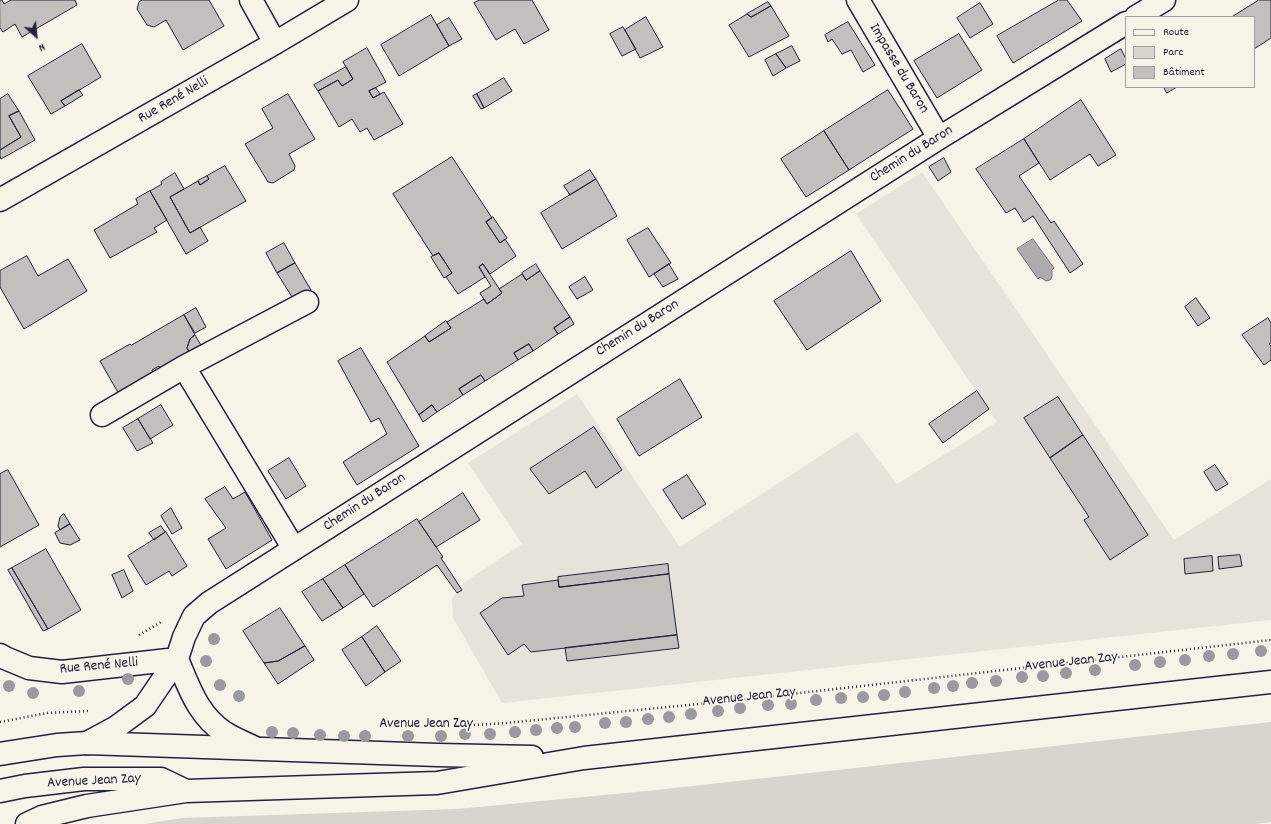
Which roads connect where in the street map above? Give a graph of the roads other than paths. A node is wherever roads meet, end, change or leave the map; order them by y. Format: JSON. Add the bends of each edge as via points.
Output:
{"nodes":[{"id":1,"x":251,"y":0,"type":"edge"},
{"id":2,"x":347,"y":0,"type":"edge"},
{"id":3,"x":858,"y":0,"type":"edge"},
{"id":4,"x":1164,"y":0,"type":"edge"},
{"id":5,"x":1138,"y":16,"type":"edge"},
{"id":6,"x":1125,"y":24,"type":"edge"},
{"id":7,"x":275,"y":42,"type":"junction"},
{"id":8,"x":939,"y":138,"type":"junction"},
{"id":9,"x":0,"y":200,"type":"edge"},
{"id":10,"x":307,"y":302,"type":"dead end"},
{"id":11,"x":184,"y":367,"type":"junction"},
{"id":12,"x":102,"y":415,"type":"dead end"},
{"id":13,"x":294,"y":549,"type":"junction"},
{"id":14,"x":0,"y":655,"type":"edge"},
{"id":15,"x":177,"y":660,"type":"junction"},
{"id":16,"x":1271,"y":682,"type":"edge"},
{"id":17,"x":87,"y":743,"type":"junction"},
{"id":18,"x":255,"y":748,"type":"junction"},
{"id":19,"x":0,"y":754,"type":"edge"},
{"id":20,"x":584,"y":758,"type":"junction"},
{"id":21,"x":0,"y":791,"type":"edge"},
{"id":22,"x":186,"y":791,"type":"junction"},
{"id":23,"x":27,"y":824,"type":"edge"}],
"edges":[{"from":1,"to":7,"type":"street"},
{"from":2,"to":7,"type":"street","name":"Rue René Nelli"},
{"from":3,"to":8,"type":"street","name":"Impasse du Baron"},
{"from":4,"to":5,"type":"street"},
{"from":6,"to":8,"type":"street","name":"Chemin du Baron"},
{"from":7,"to":9,"type":"street","name":"Rue René Nelli"},
{"from":8,"to":13,"type":"street","name":"Chemin du Baron"},
{"from":10,"to":11,"type":"street"},
{"from":11,"to":12,"type":"street"},
{"from":11,"to":13,"type":"street"},
{"from":13,"to":15,"type":"street","name":"Chemin du Baron","via":[[209,603],[194,616]]},
{"from":14,"to":15,"type":"street","name":"Rue René Nelli","via":[[29,668],[62,672]]},
{"from":15,"to":17,"type":"street","name":"Chemin du Baron","via":[[145,706],[115,728]]},
{"from":15,"to":18,"type":"street","via":[[206,718],[225,733]]},
{"from":16,"to":20,"type":"street","name":"Avenue Jean Zay"},
{"from":17,"to":18,"type":"street","name":"Avenue Jean Zay"},
{"from":17,"to":19,"type":"street","name":"Avenue Jean Zay"},
{"from":18,"to":20,"type":"street","name":"Avenue Jean Zay","via":[[438,756]]},
{"from":20,"to":22,"type":"street","name":"Avenue Jean Zay","via":[[438,784]]},
{"from":21,"to":22,"type":"street","name":"Avenue Jean Zay","via":[[84,779],[161,779]]},
{"from":22,"to":23,"type":"street","name":"Avenue Jean Zay","via":[[87,806],[42,817]]}]}
